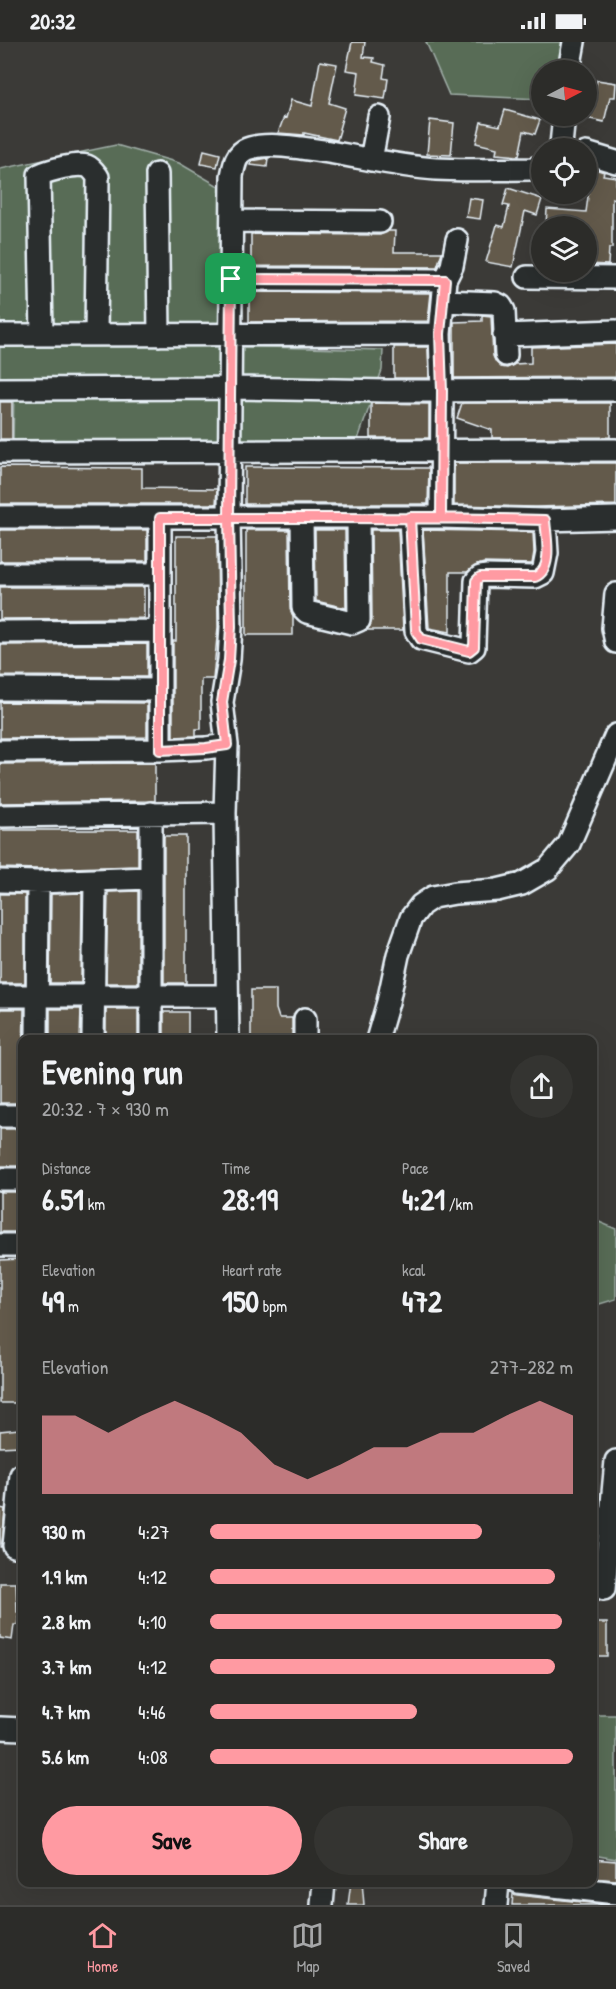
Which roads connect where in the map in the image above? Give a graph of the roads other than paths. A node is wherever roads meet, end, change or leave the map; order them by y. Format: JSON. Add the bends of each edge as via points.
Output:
{"nodes":[{"id":1,"x":574,"y":42,"type":"edge"},
{"id":2,"x":571,"y":60,"type":"edge"},
{"id":3,"x":379,"y":117,"type":"dead end"},
{"id":4,"x":597,"y":156,"type":"edge"},
{"id":5,"x":371,"y":160,"type":"junction"},
{"id":6,"x":616,"y":162,"type":"edge"},
{"id":7,"x":531,"y":169,"type":"edge"},
{"id":8,"x":157,"y":174,"type":"dead end"},
{"id":9,"x":232,"y":221,"type":"junction"},
{"id":10,"x":380,"y":222,"type":"dead end"},
{"id":11,"x":457,"y":240,"type":"dead end"},
{"id":12,"x":527,"y":277,"type":"dead end"},
{"id":13,"x":616,"y":278,"type":"edge"},
{"id":14,"x":231,"y":279,"type":"junction"},
{"id":15,"x":444,"y":290,"type":"junction"},
{"id":16,"x":616,"y":331,"type":"edge"},
{"id":17,"x":42,"y":334,"type":"junction"},
{"id":18,"x":231,"y":334,"type":"junction"},
{"id":19,"x":440,"y":334,"type":"junction"},
{"id":20,"x":0,"y":335,"type":"edge"},
{"id":21,"x":96,"y":335,"type":"junction"},
{"id":22,"x":159,"y":335,"type":"junction"},
{"id":23,"x":230,"y":388,"type":"junction"},
{"id":24,"x":0,"y":389,"type":"edge"},
{"id":25,"x":616,"y":390,"type":"edge"},
{"id":26,"x":442,"y":391,"type":"junction"},
{"id":27,"x":229,"y":450,"type":"junction"},
{"id":28,"x":616,"y":450,"type":"edge"},
{"id":29,"x":441,"y":451,"type":"junction"},
{"id":30,"x":0,"y":452,"type":"edge"},
{"id":31,"x":0,"y":517,"type":"edge"},
{"id":32,"x":302,"y":517,"type":"junction"},
{"id":33,"x":358,"y":517,"type":"junction"},
{"id":34,"x":410,"y":517,"type":"junction"},
{"id":35,"x":441,"y":517,"type":"junction"},
{"id":36,"x":160,"y":518,"type":"junction"},
{"id":37,"x":229,"y":518,"type":"junction"},
{"id":38,"x":616,"y":518,"type":"edge"},
{"id":39,"x":545,"y":520,"type":"junction"},
{"id":40,"x":0,"y":574,"type":"edge"},
{"id":41,"x":158,"y":574,"type":"junction"},
{"id":42,"x":616,"y":594,"type":"edge"},
{"id":43,"x":160,"y":631,"type":"junction"},
{"id":44,"x":0,"y":632,"type":"edge"},
{"id":45,"x":616,"y":642,"type":"edge"},
{"id":46,"x":0,"y":689,"type":"edge"},
{"id":47,"x":160,"y":690,"type":"junction"},
{"id":48,"x":616,"y":735,"type":"edge"},
{"id":49,"x":227,"y":745,"type":"junction"},
{"id":50,"x":160,"y":750,"type":"junction"},
{"id":51,"x":0,"y":751,"type":"edge"},
{"id":52,"x":151,"y":813,"type":"junction"},
{"id":53,"x":225,"y":813,"type":"junction"},
{"id":54,"x":0,"y":816,"type":"edge"},
{"id":55,"x":150,"y":878,"type":"junction"},
{"id":56,"x":95,"y":880,"type":"junction"},
{"id":57,"x":0,"y":881,"type":"edge"},
{"id":58,"x":38,"y":882,"type":"junction"},
{"id":59,"x":0,"y":996,"type":"edge"},
{"id":60,"x":38,"y":996,"type":"junction"},
{"id":61,"x":226,"y":996,"type":"junction"},
{"id":62,"x":94,"y":997,"type":"junction"},
{"id":63,"x":151,"y":997,"type":"junction"},
{"id":64,"x":37,"y":1035,"type":"edge"},
{"id":65,"x":93,"y":1035,"type":"edge"},
{"id":66,"x":150,"y":1035,"type":"edge"},
{"id":67,"x":228,"y":1035,"type":"edge"},
{"id":68,"x":378,"y":1035,"type":"edge"},
{"id":69,"x":0,"y":1116,"type":"edge"},
{"id":70,"x":18,"y":1116,"type":"edge"},
{"id":71,"x":0,"y":1179,"type":"edge"},
{"id":72,"x":18,"y":1179,"type":"edge"},
{"id":73,"x":0,"y":1245,"type":"edge"},
{"id":74,"x":18,"y":1245,"type":"edge"},
{"id":75,"x":616,"y":1461,"type":"edge"},
{"id":76,"x":18,"y":1499,"type":"edge"},
{"id":77,"x":12,"y":1546,"type":"edge"},
{"id":78,"x":604,"y":1589,"type":"edge"},
{"id":79,"x":0,"y":1728,"type":"edge"},
{"id":80,"x":18,"y":1729,"type":"edge"},
{"id":81,"x":324,"y":1887,"type":"edge"},
{"id":82,"x":498,"y":1887,"type":"edge"},
{"id":83,"x":563,"y":1887,"type":"edge"},
{"id":84,"x":616,"y":1893,"type":"edge"},
{"id":85,"x":322,"y":1905,"type":"edge"},
{"id":86,"x":496,"y":1905,"type":"edge"}],
"edges":[{"from":1,"to":2,"type":"street"},
{"from":3,"to":5,"type":"street"},
{"from":4,"to":6,"type":"street"},
{"from":5,"to":7,"type":"street","via":[[438,169]]},
{"from":5,"to":9,"type":"street","via":[[285,146],[246,149],[239,154],[232,176]]},
{"from":8,"to":22,"type":"street"},
{"from":9,"to":10,"type":"street"},
{"from":9,"to":14,"type":"street"},
{"from":11,"to":15,"type":"street"},
{"from":12,"to":13,"type":"street"},
{"from":14,"to":15,"type":"street"},
{"from":14,"to":18,"type":"street"},
{"from":15,"to":16,"type":"street","via":[[501,306],[505,345]]},
{"from":15,"to":19,"type":"street"},
{"from":17,"to":20,"type":"street"},
{"from":17,"to":21,"type":"street"},
{"from":17,"to":21,"type":"street","via":[[39,176],[61,168],[87,166],[98,177]]},
{"from":18,"to":19,"type":"street"},
{"from":18,"to":22,"type":"street"},
{"from":18,"to":23,"type":"street"},
{"from":19,"to":26,"type":"street"},
{"from":21,"to":22,"type":"street"},
{"from":23,"to":24,"type":"street"},
{"from":23,"to":26,"type":"street"},
{"from":23,"to":27,"type":"street"},
{"from":25,"to":26,"type":"street"},
{"from":26,"to":29,"type":"street"},
{"from":27,"to":29,"type":"street"},
{"from":27,"to":30,"type":"street"},
{"from":27,"to":37,"type":"street"},
{"from":28,"to":29,"type":"street"},
{"from":29,"to":35,"type":"street"},
{"from":31,"to":36,"type":"street"},
{"from":32,"to":33,"type":"street"},
{"from":32,"to":33,"type":"street","via":[[305,610],[352,623],[359,620]]},
{"from":32,"to":37,"type":"street"},
{"from":33,"to":34,"type":"street"},
{"from":34,"to":35,"type":"street"},
{"from":34,"to":39,"type":"street","via":[[417,635],[469,651],[474,647],[476,581],[486,576],[535,577],[543,573],[547,553]]},
{"from":35,"to":39,"type":"street"},
{"from":36,"to":37,"type":"street"},
{"from":36,"to":41,"type":"street"},
{"from":37,"to":49,"type":"street","via":[[231,627],[222,702]]},
{"from":38,"to":39,"type":"street"},
{"from":40,"to":41,"type":"street"},
{"from":41,"to":43,"type":"street"},
{"from":42,"to":45,"type":"street"},
{"from":43,"to":44,"type":"street"},
{"from":43,"to":47,"type":"street"},
{"from":46,"to":47,"type":"street"},
{"from":47,"to":50,"type":"street"},
{"from":48,"to":68,"type":"street","via":[[569,844],[548,869],[522,884],[433,897],[421,905],[405,933]]},
{"from":49,"to":50,"type":"street"},
{"from":49,"to":53,"type":"street"},
{"from":50,"to":51,"type":"street"},
{"from":52,"to":53,"type":"street"},
{"from":52,"to":54,"type":"street"},
{"from":52,"to":55,"type":"street"},
{"from":53,"to":61,"type":"street"},
{"from":55,"to":56,"type":"street"},
{"from":55,"to":63,"type":"street"},
{"from":56,"to":58,"type":"street"},
{"from":56,"to":62,"type":"street"},
{"from":57,"to":58,"type":"street"},
{"from":58,"to":60,"type":"street"},
{"from":59,"to":60,"type":"street"},
{"from":60,"to":62,"type":"street"},
{"from":60,"to":64,"type":"street"},
{"from":61,"to":63,"type":"street"},
{"from":61,"to":67,"type":"street"},
{"from":62,"to":63,"type":"street"},
{"from":62,"to":65,"type":"street"},
{"from":63,"to":66,"type":"street"},
{"from":69,"to":70,"type":"street"},
{"from":71,"to":72,"type":"street"},
{"from":73,"to":74,"type":"street"},
{"from":75,"to":78,"type":"street"},
{"from":76,"to":77,"type":"street"},
{"from":79,"to":80,"type":"street"},
{"from":81,"to":85,"type":"street"},
{"from":82,"to":86,"type":"street"},
{"from":83,"to":84,"type":"street"}]}
